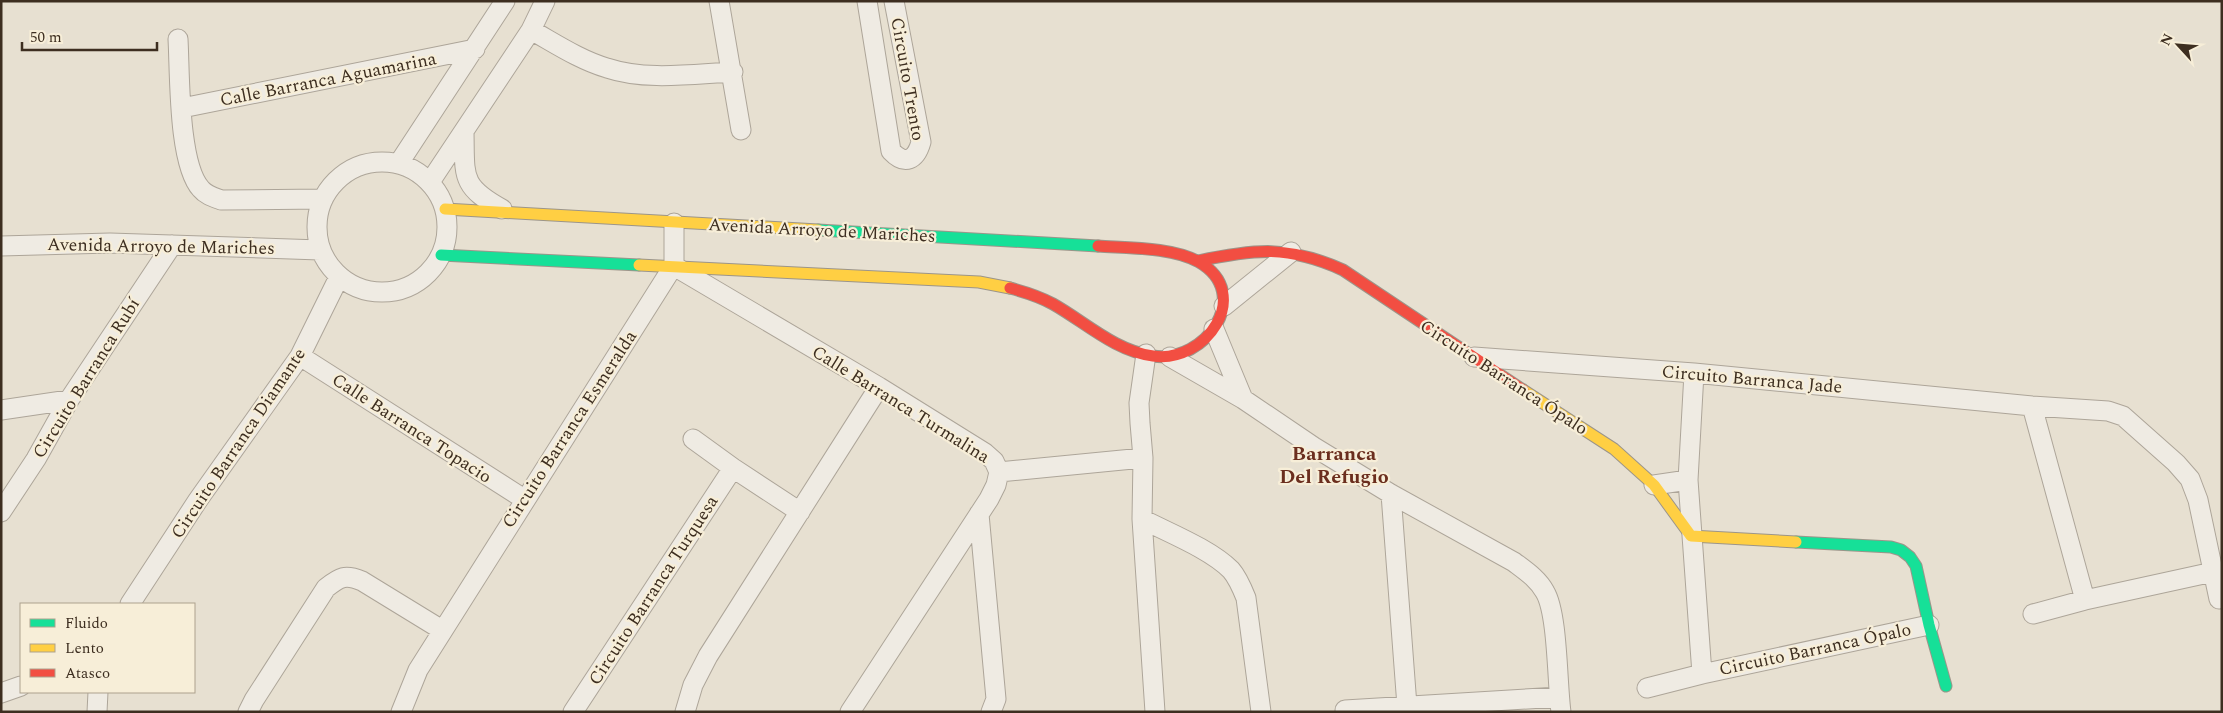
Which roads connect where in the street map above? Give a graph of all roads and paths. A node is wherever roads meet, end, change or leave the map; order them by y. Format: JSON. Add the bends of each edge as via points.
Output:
{"nodes":[{"id":1,"x":505,"y":1,"type":"edge"},
{"id":2,"x":545,"y":1,"type":"edge"},
{"id":3,"x":719,"y":1,"type":"edge"},
{"id":4,"x":867,"y":1,"type":"edge"},
{"id":5,"x":894,"y":1,"type":"edge"},
{"id":6,"x":531,"y":30,"type":"junction"},
{"id":7,"x":178,"y":39,"type":"dead end"},
{"id":8,"x":475,"y":49,"type":"junction"},
{"id":9,"x":733,"y":72,"type":"junction"},
{"id":10,"x":182,"y":108,"type":"junction"},
{"id":11,"x":741,"y":130,"type":"dead end"},
{"id":12,"x":464,"y":132,"type":"junction"},
{"id":13,"x":399,"y":164,"type":"junction"},
{"id":14,"x":430,"y":182,"type":"junction"},
{"id":15,"x":322,"y":199,"type":"junction"},
{"id":16,"x":445,"y":209,"type":"junction"},
{"id":17,"x":506,"y":211,"type":"junction"},
{"id":18,"x":674,"y":222,"type":"junction"},
{"id":19,"x":172,"y":245,"type":"junction"},
{"id":20,"x":1,"y":246,"type":"edge"},
{"id":21,"x":320,"y":250,"type":"junction"},
{"id":22,"x":1291,"y":252,"type":"junction"},
{"id":23,"x":441,"y":254,"type":"junction"},
{"id":24,"x":1198,"y":261,"type":"junction"},
{"id":25,"x":674,"y":266,"type":"junction"},
{"id":26,"x":339,"y":277,"type":"junction"},
{"id":27,"x":1224,"y":306,"type":"junction"},
{"id":28,"x":1214,"y":329,"type":"junction"},
{"id":29,"x":1146,"y":354,"type":"junction"},
{"id":30,"x":300,"y":356,"type":"junction"},
{"id":31,"x":1170,"y":357,"type":"junction"},
{"id":32,"x":1472,"y":357,"type":"junction"},
{"id":33,"x":1694,"y":373,"type":"junction"},
{"id":34,"x":879,"y":387,"type":"junction"},
{"id":35,"x":1244,"y":398,"type":"junction"},
{"id":36,"x":70,"y":400,"type":"junction"},
{"id":37,"x":2032,"y":406,"type":"junction"},
{"id":38,"x":1,"y":410,"type":"edge"},
{"id":39,"x":694,"y":439,"type":"dead end"},
{"id":40,"x":1143,"y":458,"type":"junction"},
{"id":41,"x":732,"y":468,"type":"junction"},
{"id":42,"x":999,"y":472,"type":"junction"},
{"id":43,"x":1688,"y":480,"type":"junction"},
{"id":44,"x":1654,"y":485,"type":"junction"},
{"id":45,"x":1390,"y":494,"type":"junction"},
{"id":46,"x":524,"y":499,"type":"junction"},
{"id":47,"x":1,"y":512,"type":"edge"},
{"id":48,"x":800,"y":512,"type":"junction"},
{"id":49,"x":979,"y":514,"type":"junction"},
{"id":50,"x":1142,"y":519,"type":"junction"},
{"id":51,"x":1691,"y":536,"type":"junction"},
{"id":52,"x":2213,"y":572,"type":"junction"},
{"id":53,"x":2219,"y":599,"type":"dead end"},
{"id":54,"x":2085,"y":600,"type":"junction"},
{"id":55,"x":131,"y":603,"type":"edge"},
{"id":56,"x":2033,"y":614,"type":"dead end"},
{"id":57,"x":1929,"y":625,"type":"junction"},
{"id":58,"x":442,"y":630,"type":"junction"},
{"id":59,"x":1702,"y":674,"type":"junction"},
{"id":60,"x":20,"y":686,"type":"edge"},
{"id":61,"x":1946,"y":686,"type":"dead end"},
{"id":62,"x":1647,"y":688,"type":"dead end"},
{"id":63,"x":1,"y":693,"type":"edge"},
{"id":64,"x":98,"y":693,"type":"edge"},
{"id":65,"x":1560,"y":704,"type":"edge"},
{"id":66,"x":1407,"y":706,"type":"junction"},
{"id":67,"x":1345,"y":710,"type":"dead end"},
{"id":68,"x":97,"y":712,"type":"edge"},
{"id":69,"x":248,"y":712,"type":"edge"},
{"id":70,"x":401,"y":712,"type":"edge"},
{"id":71,"x":573,"y":712,"type":"edge"},
{"id":72,"x":686,"y":712,"type":"edge"},
{"id":73,"x":850,"y":712,"type":"edge"},
{"id":74,"x":991,"y":712,"type":"edge"},
{"id":75,"x":1156,"y":712,"type":"edge"},
{"id":76,"x":1261,"y":712,"type":"edge"}],
"edges":[{"from":1,"to":8,"type":"street"},
{"from":2,"to":6,"type":"street"},
{"from":3,"to":9,"type":"street"},
{"from":4,"to":5,"type":"street","name":"Circuito Trento","via":[[891,151],[906,160],[914,157],[922,142]]},
{"from":6,"to":9,"type":"street","via":[[580,57],[624,72],[659,75]]},
{"from":6,"to":12,"type":"street"},
{"from":7,"to":10,"type":"street"},
{"from":8,"to":10,"type":"street","name":"Calle Barranca Aguamarina"},
{"from":8,"to":13,"type":"street"},
{"from":9,"to":11,"type":"street"},
{"from":10,"to":15,"type":"street","via":[[189,169],[200,189],[209,196],[220,200]]},
{"from":12,"to":14,"type":"street"},
{"from":12,"to":17,"type":"street","via":[[469,184],[482,198]]},
{"from":13,"to":14,"type":"street","via":[[416,170]]},
{"from":13,"to":15,"type":"street","via":[[376,162],[355,167],[336,180]]},
{"from":14,"to":16,"type":"street"},
{"from":15,"to":21,"type":"street","via":[[316,233]]},
{"from":16,"to":17,"type":"street","name":"Avenida Arroyo de Mariches"},
{"from":16,"to":23,"type":"street","via":[[446,240]]},
{"from":17,"to":18,"type":"street","name":"Avenida Arroyo de Mariches"},
{"from":18,"to":24,"type":"street","name":"Avenida Arroyo de Mariches","via":[[1067,244],[1166,253]]},
{"from":18,"to":25,"type":"street"},
{"from":19,"to":20,"type":"street","name":"Avenida Arroyo de Mariches","via":[[62,243]]},
{"from":19,"to":21,"type":"street","name":"Avenida Arroyo de Mariches"},
{"from":19,"to":36,"type":"street","name":"Circuito Barranca Rubí"},
{"from":21,"to":26,"type":"street"},
{"from":22,"to":24,"type":"street","name":"Circuito Barranca Ópalo","via":[[1242,252]]},
{"from":22,"to":27,"type":"street"},
{"from":22,"to":32,"type":"street","name":"Circuito Barranca Ópalo","via":[[1319,258],[1343,270]]},
{"from":23,"to":25,"type":"street"},
{"from":23,"to":26,"type":"street","via":[[430,271],[414,284],[396,291],[375,293],[356,288]]},
{"from":24,"to":27,"type":"street","via":[[1212,274],[1221,289]]},
{"from":25,"to":29,"type":"street","via":[[1004,286],[1051,303],[1120,346]]},
{"from":25,"to":34,"type":"street","name":"Calle Barranca Turmalina"},
{"from":25,"to":46,"type":"street","name":"Circuito Barranca Esmeralda"},
{"from":26,"to":30,"type":"street","name":"Circuito Barranca Diamante"},
{"from":27,"to":28,"type":"street"},
{"from":28,"to":31,"type":"street","via":[[1186,353]]},
{"from":28,"to":35,"type":"street"},
{"from":29,"to":31,"type":"street"},
{"from":29,"to":40,"type":"street","via":[[1139,403]]},
{"from":30,"to":46,"type":"street","name":"Calle Barranca Topacio"},
{"from":30,"to":55,"type":"street","name":"Circuito Barranca Diamante","via":[[198,500]]},
{"from":31,"to":35,"type":"street"},
{"from":32,"to":33,"type":"street","name":"Circuito Barranca Jade"},
{"from":32,"to":44,"type":"street","name":"Circuito Barranca Ópalo","via":[[1614,448]]},
{"from":33,"to":37,"type":"street","name":"Circuito Barranca Jade"},
{"from":33,"to":43,"type":"street","name":"Circuito Barranca Ópalo"},
{"from":34,"to":42,"type":"street","name":"Calle Barranca Turmalina","via":[[986,453],[994,460]]},
{"from":34,"to":48,"type":"street"},
{"from":35,"to":45,"type":"street"},
{"from":36,"to":38,"type":"street"},
{"from":36,"to":47,"type":"street","name":"Circuito Barranca Rubí"},
{"from":37,"to":52,"type":"street","name":"Circuito Barranca Jade","via":[[2108,411],[2135,424],[2190,479],[2198,500]]},
{"from":37,"to":54,"type":"street"},
{"from":39,"to":41,"type":"street"},
{"from":40,"to":42,"type":"street","name":"Calle Barranca Turmalina"},
{"from":40,"to":50,"type":"street"},
{"from":41,"to":48,"type":"street"},
{"from":41,"to":71,"type":"street","name":"Circuito Barranca Turquesa"},
{"from":42,"to":49,"type":"street","via":[[996,485]]},
{"from":43,"to":44,"type":"street"},
{"from":43,"to":51,"type":"street","name":"Circuito Barranca Ópalo"},
{"from":44,"to":51,"type":"street","name":"Circuito Barranca Ópalo"},
{"from":45,"to":65,"type":"street","via":[[1514,562],[1533,576],[1545,592],[1552,610]]},
{"from":45,"to":66,"type":"street"},
{"from":46,"to":58,"type":"street","name":"Circuito Barranca Esmeralda"},
{"from":48,"to":72,"type":"street","via":[[708,656],[693,685]]},
{"from":49,"to":73,"type":"street"},
{"from":49,"to":74,"type":"street","via":[[996,698]]},
{"from":50,"to":75,"type":"street"},
{"from":50,"to":76,"type":"street","via":[[1218,559],[1232,571],[1246,598]]},
{"from":51,"to":57,"type":"street","name":"Circuito Barranca Ópalo","via":[[1901,550],[1916,566]]},
{"from":51,"to":59,"type":"street","name":"Circuito Barranca Ópalo"},
{"from":52,"to":53,"type":"street","name":"Circuito Barranca Jade"},
{"from":52,"to":54,"type":"street"},
{"from":54,"to":56,"type":"street"},
{"from":57,"to":59,"type":"street","name":"Circuito Barranca Ópalo"},
{"from":57,"to":61,"type":"street","name":"Circuito Barranca Ópalo"},
{"from":58,"to":69,"type":"street","via":[[362,581],[350,576],[337,579],[326,588]]},
{"from":58,"to":70,"type":"street","name":"Circuito Barranca Esmeralda","via":[[418,670]]},
{"from":59,"to":62,"type":"street","name":"Circuito Barranca Ópalo"},
{"from":60,"to":63,"type":"street"},
{"from":64,"to":68,"type":"street"},
{"from":65,"to":66,"type":"street"},
{"from":66,"to":67,"type":"street"}]}
